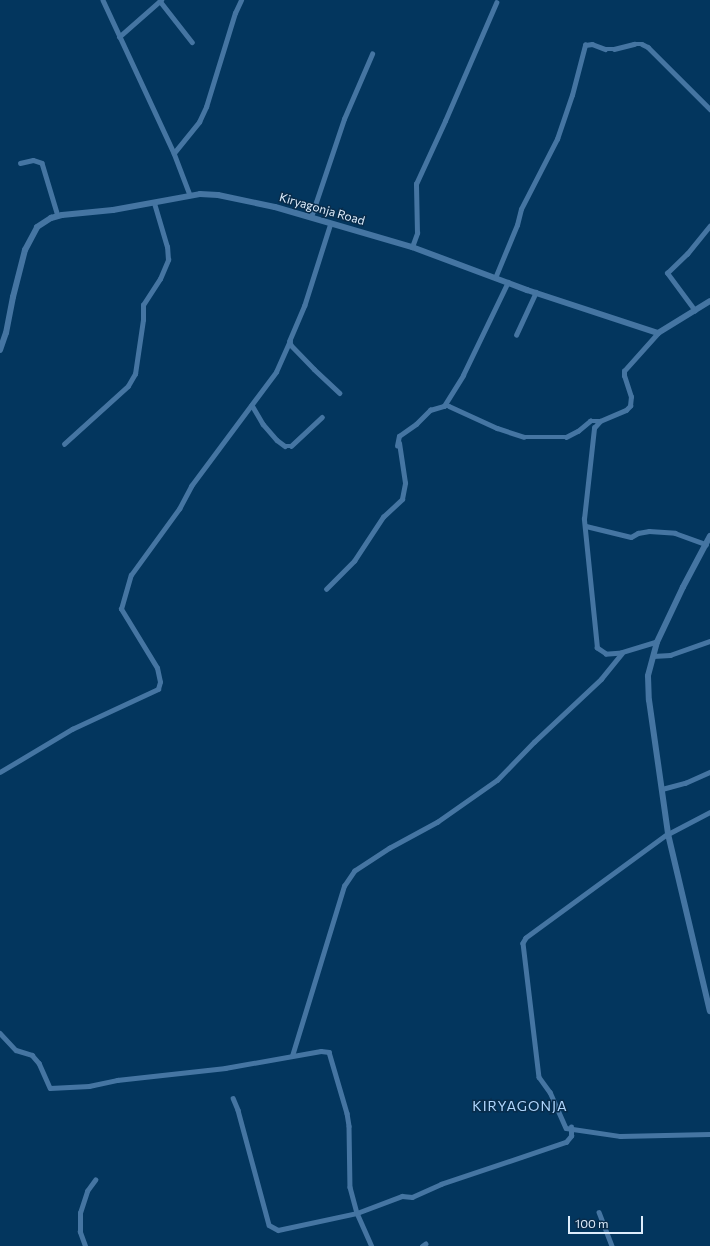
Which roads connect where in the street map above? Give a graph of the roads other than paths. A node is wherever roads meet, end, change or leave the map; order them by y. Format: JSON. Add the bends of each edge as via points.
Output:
{"nodes":[{"id":1,"x":103,"y":0,"type":"edge"},
{"id":2,"x":161,"y":0,"type":"edge"},
{"id":3,"x":241,"y":0,"type":"edge"},
{"id":4,"x":496,"y":3,"type":"dead end"},
{"id":5,"x":120,"y":37,"type":"junction"},
{"id":6,"x":192,"y":42,"type":"dead end"},
{"id":7,"x":372,"y":54,"type":"dead end"},
{"id":8,"x":710,"y":109,"type":"edge"},
{"id":9,"x":174,"y":153,"type":"junction"},
{"id":10,"x":20,"y":163,"type":"dead end"},
{"id":11,"x":190,"y":195,"type":"junction"},
{"id":12,"x":154,"y":203,"type":"junction"},
{"id":13,"x":58,"y":216,"type":"junction"},
{"id":14,"x":311,"y":217,"type":"junction"},
{"id":15,"x":331,"y":223,"type":"junction"},
{"id":16,"x":710,"y":226,"type":"edge"},
{"id":17,"x":412,"y":247,"type":"junction"},
{"id":18,"x":495,"y":278,"type":"junction"},
{"id":19,"x":508,"y":282,"type":"junction"},
{"id":20,"x":536,"y":292,"type":"junction"},
{"id":21,"x":710,"y":301,"type":"edge"},
{"id":22,"x":695,"y":311,"type":"junction"},
{"id":23,"x":658,"y":333,"type":"junction"},
{"id":24,"x":516,"y":335,"type":"dead end"},
{"id":25,"x":290,"y":341,"type":"junction"},
{"id":26,"x":0,"y":350,"type":"edge"},
{"id":27,"x":340,"y":393,"type":"dead end"},
{"id":28,"x":252,"y":405,"type":"junction"},
{"id":29,"x":444,"y":406,"type":"junction"},
{"id":30,"x":322,"y":417,"type":"dead end"},
{"id":31,"x":600,"y":421,"type":"junction"},
{"id":32,"x":399,"y":436,"type":"junction"},
{"id":33,"x":64,"y":444,"type":"dead end"},
{"id":34,"x":397,"y":446,"type":"dead end"},
{"id":35,"x":586,"y":526,"type":"junction"},
{"id":36,"x":710,"y":536,"type":"edge"},
{"id":37,"x":706,"y":544,"type":"junction"},
{"id":38,"x":326,"y":589,"type":"dead end"},
{"id":39,"x":710,"y":641,"type":"edge"},
{"id":40,"x":657,"y":642,"type":"junction"},
{"id":41,"x":622,"y":653,"type":"junction"},
{"id":42,"x":653,"y":656,"type":"junction"},
{"id":43,"x":0,"y":772,"type":"edge"},
{"id":44,"x":710,"y":772,"type":"edge"},
{"id":45,"x":662,"y":789,"type":"junction"},
{"id":46,"x":710,"y":812,"type":"edge"},
{"id":47,"x":668,"y":834,"type":"junction"},
{"id":48,"x":708,"y":992,"type":"edge"},
{"id":49,"x":710,"y":1012,"type":"edge"},
{"id":50,"x":0,"y":1033,"type":"edge"},
{"id":51,"x":292,"y":1056,"type":"junction"},
{"id":52,"x":232,"y":1098,"type":"dead end"},
{"id":53,"x":570,"y":1127,"type":"junction"},
{"id":54,"x":710,"y":1134,"type":"edge"},
{"id":55,"x":96,"y":1180,"type":"dead end"},
{"id":56,"x":599,"y":1212,"type":"dead end"},
{"id":57,"x":357,"y":1213,"type":"junction"},
{"id":58,"x":85,"y":1246,"type":"edge"},
{"id":59,"x":372,"y":1246,"type":"edge"},
{"id":60,"x":612,"y":1246,"type":"edge"}],
"edges":[{"from":1,"to":5,"type":"street"},
{"from":2,"to":5,"type":"street"},
{"from":2,"to":6,"type":"street"},
{"from":3,"to":9,"type":"street","via":[[235,12],[206,108],[199,122]]},
{"from":4,"to":17,"type":"street","via":[[416,184],[417,232]]},
{"from":5,"to":9,"type":"street"},
{"from":7,"to":14,"type":"street","via":[[344,119]]},
{"from":8,"to":18,"type":"street","via":[[648,47],[634,44],[605,49],[592,44],[585,45],[557,139],[521,209]]},
{"from":9,"to":11,"type":"street"},
{"from":10,"to":13,"type":"street","via":[[33,160],[42,163]]},
{"from":11,"to":12,"type":"street","name":"Kiryagonja Road"},
{"from":11,"to":14,"type":"street","name":"Kiryagonja Road","via":[[234,198]]},
{"from":12,"to":13,"type":"street","name":"Kiryagonja Road"},
{"from":12,"to":33,"type":"street","via":[[167,247],[168,260],[160,279],[143,305],[134,374],[128,386]]},
{"from":13,"to":26,"type":"street","name":"Kiryagonja Road","via":[[37,227],[25,250]]},
{"from":14,"to":15,"type":"street","name":"Kiryagonja Road"},
{"from":15,"to":17,"type":"street","name":"Kiryagonja Road"},
{"from":15,"to":25,"type":"street","via":[[305,305]]},
{"from":16,"to":22,"type":"street","via":[[667,273]]},
{"from":17,"to":18,"type":"street","name":"Kiryagonja Road"},
{"from":18,"to":19,"type":"street","name":"Kiryagonja Road"},
{"from":19,"to":20,"type":"street","name":"Kiryagonja Road"},
{"from":19,"to":29,"type":"street","via":[[463,375]]},
{"from":20,"to":23,"type":"street","name":"Kiryagonja Road"},
{"from":20,"to":24,"type":"street"},
{"from":21,"to":22,"type":"street"},
{"from":22,"to":23,"type":"street"},
{"from":23,"to":31,"type":"street","via":[[624,371],[631,397],[630,406]]},
{"from":25,"to":27,"type":"street","via":[[314,369]]},
{"from":25,"to":28,"type":"street","via":[[279,367]]},
{"from":28,"to":30,"type":"street","via":[[263,424],[285,446],[291,446]]},
{"from":28,"to":43,"type":"street","via":[[131,575],[121,609],[157,668],[160,682],[158,690],[72,729]]},
{"from":29,"to":31,"type":"street","via":[[524,437],[566,437],[590,421]]},
{"from":29,"to":32,"type":"street","via":[[430,410]]},
{"from":31,"to":35,"type":"street","via":[[594,428],[584,519]]},
{"from":32,"to":34,"type":"street"},
{"from":32,"to":38,"type":"street","via":[[400,461],[405,483],[402,500],[383,517],[354,561]]},
{"from":35,"to":37,"type":"street","via":[[631,537],[649,531],[675,533]]},
{"from":35,"to":41,"type":"street","via":[[595,643],[601,652],[606,654]]},
{"from":36,"to":37,"type":"street"},
{"from":37,"to":40,"type":"street"},
{"from":39,"to":42,"type":"street","via":[[670,655]]},
{"from":40,"to":41,"type":"street"},
{"from":40,"to":42,"type":"street"},
{"from":41,"to":51,"type":"street","via":[[601,679],[497,780],[437,822],[389,848],[354,871],[344,886]]},
{"from":42,"to":45,"type":"street","via":[[648,676],[649,700]]},
{"from":44,"to":45,"type":"street"},
{"from":45,"to":47,"type":"street"},
{"from":46,"to":47,"type":"street"},
{"from":47,"to":48,"type":"street"},
{"from":47,"to":53,"type":"street","via":[[526,938],[523,943],[539,1077],[550,1092],[566,1128]]},
{"from":48,"to":49,"type":"street"},
{"from":50,"to":51,"type":"street","via":[[16,1050],[32,1055],[50,1088],[89,1086],[117,1080],[225,1068]]},
{"from":51,"to":57,"type":"street","via":[[326,1051],[332,1056],[347,1113],[350,1187]]},
{"from":52,"to":57,"type":"street","via":[[238,1110],[261,1203],[270,1227],[281,1230]]},
{"from":53,"to":54,"type":"street","via":[[620,1136]]},
{"from":53,"to":57,"type":"street","via":[[571,1136],[566,1142],[441,1184],[412,1197],[402,1196]]},
{"from":55,"to":58,"type":"street","via":[[87,1191],[80,1213],[80,1232]]},
{"from":56,"to":60,"type":"street"},
{"from":57,"to":59,"type":"street"}]}
